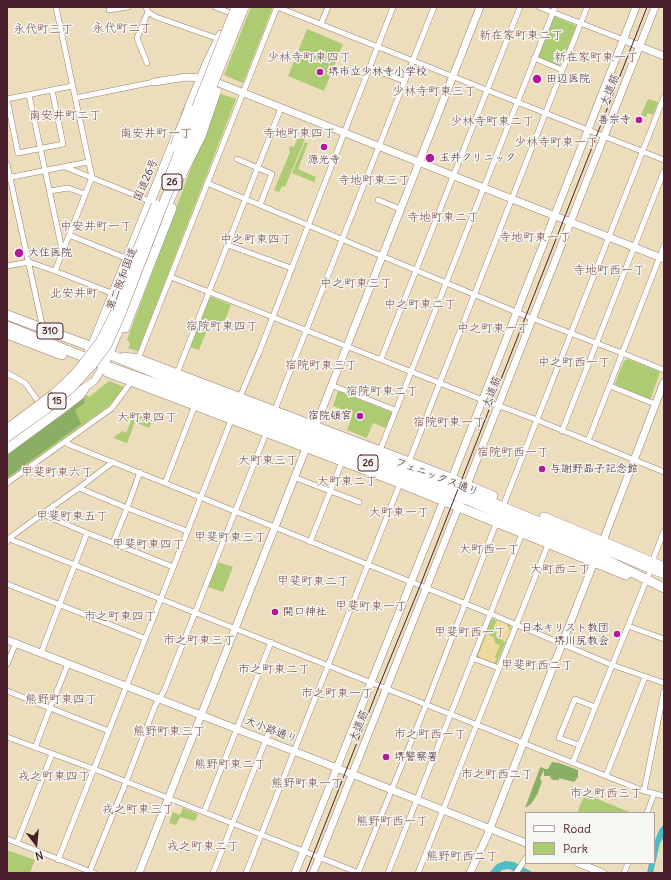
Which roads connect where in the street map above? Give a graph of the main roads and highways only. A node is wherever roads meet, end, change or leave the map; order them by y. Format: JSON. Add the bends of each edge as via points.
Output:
{"nodes":[{"id":1,"x":245,"y":7,"type":"edge"},
{"id":2,"x":234,"y":8,"type":"edge"},
{"id":3,"x":239,"y":20,"type":"junction"},
{"id":4,"x":209,"y":80,"type":"junction"},
{"id":5,"x":169,"y":208,"type":"junction"},
{"id":6,"x":129,"y":306,"type":"junction"},
{"id":7,"x":7,"y":315,"type":"edge"},
{"id":8,"x":7,"y":326,"type":"edge"},
{"id":9,"x":7,"y":334,"type":"edge"},
{"id":10,"x":108,"y":354,"type":"junction"},
{"id":11,"x":90,"y":355,"type":"junction"},
{"id":12,"x":102,"y":367,"type":"junction"},
{"id":13,"x":172,"y":385,"type":"junction"},
{"id":14,"x":84,"y":388,"type":"road end"},
{"id":15,"x":236,"y":409,"type":"junction"},
{"id":16,"x":271,"y":422,"type":"junction"},
{"id":17,"x":7,"y":424,"type":"edge"},
{"id":18,"x":7,"y":437,"type":"edge"},
{"id":19,"x":311,"y":437,"type":"junction"},
{"id":20,"x":7,"y":449,"type":"edge"},
{"id":21,"x":374,"y":465,"type":"junction"},
{"id":22,"x":404,"y":473,"type":"junction"},
{"id":23,"x":447,"y":489,"type":"junction"},
{"id":24,"x":463,"y":495,"type":"junction"},
{"id":25,"x":501,"y":511,"type":"junction"},
{"id":26,"x":598,"y":552,"type":"junction"},
{"id":27,"x":652,"y":565,"type":"junction"},
{"id":28,"x":664,"y":567,"type":"edge"},
{"id":29,"x":664,"y":574,"type":"edge"},
{"id":30,"x":664,"y":588,"type":"edge"}],
"edges":[{"from":1,"to":3,"type":"highway","name":"第二阪和国道","number":"26","bridge":true},
{"from":1,"to":4,"type":"highway","name":"国道26号","number":"26"},
{"from":2,"to":4,"type":"highway","name":"国道26号","number":"26","via":[[219,39]]},
{"from":2,"to":11,"type":"highway","name":"第二阪和国道","number":"26","bridge":true,"via":[[114,314]]},
{"from":2,"to":11,"type":"highway","bridge":true,"via":[[180,131],[165,184],[124,286]]},
{"from":3,"to":6,"type":"highway","bridge":true,"via":[[201,136],[175,188]]},
{"from":3,"to":11,"type":"highway","name":"第二阪和国道","number":"26","bridge":true,"via":[[113,332]]},
{"from":4,"to":5,"type":"highway","name":"国道26号","number":"26","via":[[187,172]]},
{"from":4,"to":11,"type":"highway","name":"国道26号","number":"26","via":[[150,201]]},
{"from":5,"to":6,"type":"highway","number":"26","via":[[134,286]]},
{"from":5,"to":10,"type":"highway","number":"26","via":[[119,342]]},
{"from":6,"to":10,"type":"highway","number":"26"},
{"from":7,"to":11,"type":"highway","number":"310","via":[[43,329]]},
{"from":8,"to":11,"type":"highway","number":"310"},
{"from":9,"to":11,"type":"highway","via":[[69,357]]},
{"from":10,"to":11,"type":"highway","name":"フェニックス通り","number":"26"},
{"from":10,"to":12,"type":"highway","number":"26"},
{"from":10,"to":13,"type":"highway","name":"フェニックス通り","number":"26"},
{"from":10,"to":13,"type":"highway","number":"26","via":[[138,359]]},
{"from":11,"to":12,"type":"highway","name":"フェニックス通り","number":"26"},
{"from":11,"to":17,"type":"highway","number":"15","bridge":true,"via":[[62,387]]},
{"from":11,"to":18,"type":"highway","number":"15","bridge":true,"via":[[83,377],[59,399]]},
{"from":12,"to":13,"type":"highway","name":"フェニックス通り","number":"26"},
{"from":12,"to":13,"type":"highway","number":"26","via":[[131,382]]},
{"from":13,"to":15,"type":"highway","number":"26"},
{"from":13,"to":15,"type":"highway","name":"フェニックス通り","number":"26"},
{"from":13,"to":15,"type":"highway","number":"26","via":[[195,405]]},
{"from":14,"to":20,"type":"highway","number":"15","via":[[80,395]]},
{"from":15,"to":16,"type":"highway","number":"26"},
{"from":15,"to":16,"type":"highway","name":"フェニックス通り","number":"26"},
{"from":16,"to":19,"type":"highway","number":"26"},
{"from":16,"to":19,"type":"highway","name":"フェニックス通り","number":"26"},
{"from":19,"to":21,"type":"highway","name":"フェニックス通り","number":"26"},
{"from":19,"to":21,"type":"highway","number":"26","via":[[343,458]]},
{"from":21,"to":22,"type":"highway","number":"26"},
{"from":21,"to":22,"type":"highway","name":"フェニックス通り","number":"26"},
{"from":22,"to":23,"type":"highway","number":"26"},
{"from":22,"to":23,"type":"highway","name":"フェニックス通り","number":"26"},
{"from":23,"to":24,"type":"highway","number":"26"},
{"from":23,"to":24,"type":"highway","name":"フェニックス通り","number":"26"},
{"from":24,"to":25,"type":"highway","number":"26"},
{"from":24,"to":25,"type":"highway","name":"フェニックス通り","number":"26"},
{"from":25,"to":26,"type":"highway","name":"フェニックス通り","number":"26","via":[[529,514]]},
{"from":25,"to":26,"type":"highway","number":"26","via":[[523,529],[550,540]]},
{"from":26,"to":27,"type":"highway","name":"フェニックス通り","number":"26"},
{"from":26,"to":30,"type":"highway","number":"26","via":[[639,581],[647,579]]},
{"from":27,"to":28,"type":"highway","number":"26"},
{"from":27,"to":29,"type":"highway","name":"フェニックス通り","number":"26"}]}
